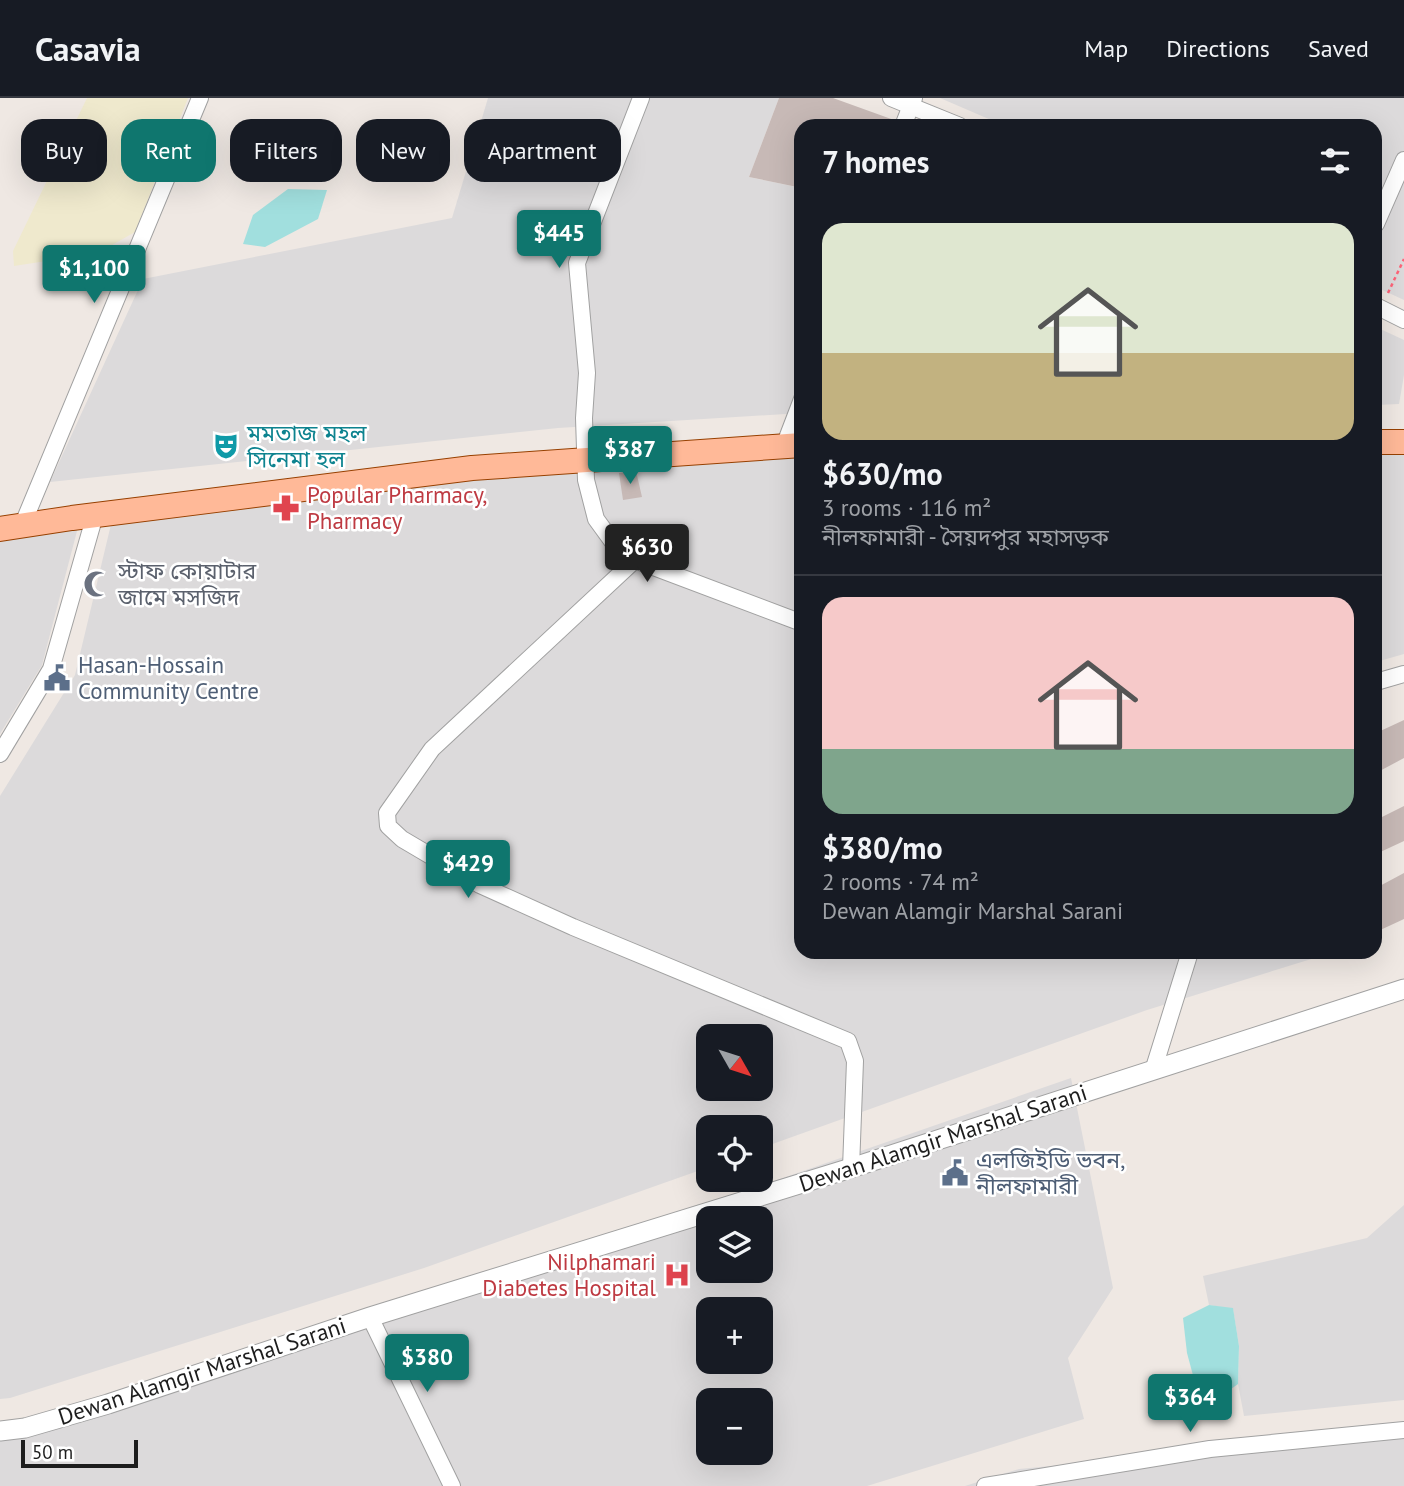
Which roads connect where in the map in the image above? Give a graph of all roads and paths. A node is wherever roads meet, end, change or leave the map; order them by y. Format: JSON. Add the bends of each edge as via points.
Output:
{"nodes":[{"id":1,"x":200,"y":98,"type":"edge"},
{"id":2,"x":641,"y":98,"type":"edge"},
{"id":3,"x":891,"y":98,"type":"edge"},
{"id":4,"x":912,"y":102,"type":"edge"},
{"id":5,"x":906,"y":119,"type":"edge"},
{"id":6,"x":946,"y":119,"type":"edge"},
{"id":7,"x":1404,"y":160,"type":"edge"},
{"id":8,"x":1382,"y":211,"type":"edge"},
{"id":9,"x":1404,"y":259,"type":"edge"},
{"id":10,"x":1382,"y":300,"type":"edge"},
{"id":11,"x":1382,"y":309,"type":"edge"},
{"id":12,"x":1404,"y":320,"type":"edge"},
{"id":13,"x":1382,"y":442,"type":"edge"},
{"id":14,"x":1404,"y":442,"type":"edge"},
{"id":15,"x":793,"y":445,"type":"edge"},
{"id":16,"x":584,"y":460,"type":"junction"},
{"id":17,"x":95,"y":515,"type":"junction"},
{"id":18,"x":11,"y":527,"type":"edge"},
{"id":19,"x":635,"y":560,"type":"junction"},
{"id":20,"x":794,"y":620,"type":"edge"},
{"id":21,"x":1404,"y":674,"type":"edge"},
{"id":22,"x":1382,"y":680,"type":"edge"},
{"id":23,"x":0,"y":754,"type":"edge"},
{"id":24,"x":1188,"y":959,"type":"edge"},
{"id":25,"x":1404,"y":989,"type":"edge"},
{"id":26,"x":1153,"y":1071,"type":"junction"},
{"id":27,"x":851,"y":1168,"type":"junction"},
{"id":28,"x":369,"y":1317,"type":"junction"},
{"id":29,"x":1404,"y":1430,"type":"edge"},
{"id":30,"x":0,"y":1431,"type":"edge"},
{"id":31,"x":452,"y":1486,"type":"edge"},
{"id":32,"x":985,"y":1486,"type":"edge"}],
"edges":[{"from":1,"to":18,"type":"street"},
{"from":2,"to":16,"type":"street","via":[[577,263],[587,373]]},
{"from":3,"to":4,"type":"street"},
{"from":4,"to":5,"type":"street"},
{"from":4,"to":6,"type":"street"},
{"from":7,"to":8,"type":"street"},
{"from":9,"to":10,"type":"path"},
{"from":11,"to":12,"type":"street"},
{"from":13,"to":14,"type":"main road"},
{"from":15,"to":16,"type":"main road"},
{"from":16,"to":17,"type":"main road","via":[[472,468]]},
{"from":16,"to":19,"type":"street","via":[[596,519],[612,541]]},
{"from":17,"to":18,"type":"main road"},
{"from":17,"to":23,"type":"street","via":[[51,669]]},
{"from":19,"to":20,"type":"street"},
{"from":19,"to":27,"type":"street","via":[[432,748],[387,813],[388,826],[480,885],[848,1041],[855,1061]]},
{"from":21,"to":22,"type":"street"},
{"from":24,"to":26,"type":"street"},
{"from":25,"to":26,"type":"street","name":"Dewan Alamgir Marshal Sarani"},
{"from":26,"to":27,"type":"street","name":"Dewan Alamgir Marshal Sarani"},
{"from":27,"to":28,"type":"street","name":"Dewan Alamgir Marshal Sarani"},
{"from":28,"to":30,"type":"street","name":"Dewan Alamgir Marshal Sarani","via":[[108,1404]]},
{"from":28,"to":31,"type":"street"},
{"from":29,"to":32,"type":"street","via":[[1210,1449]]}]}
